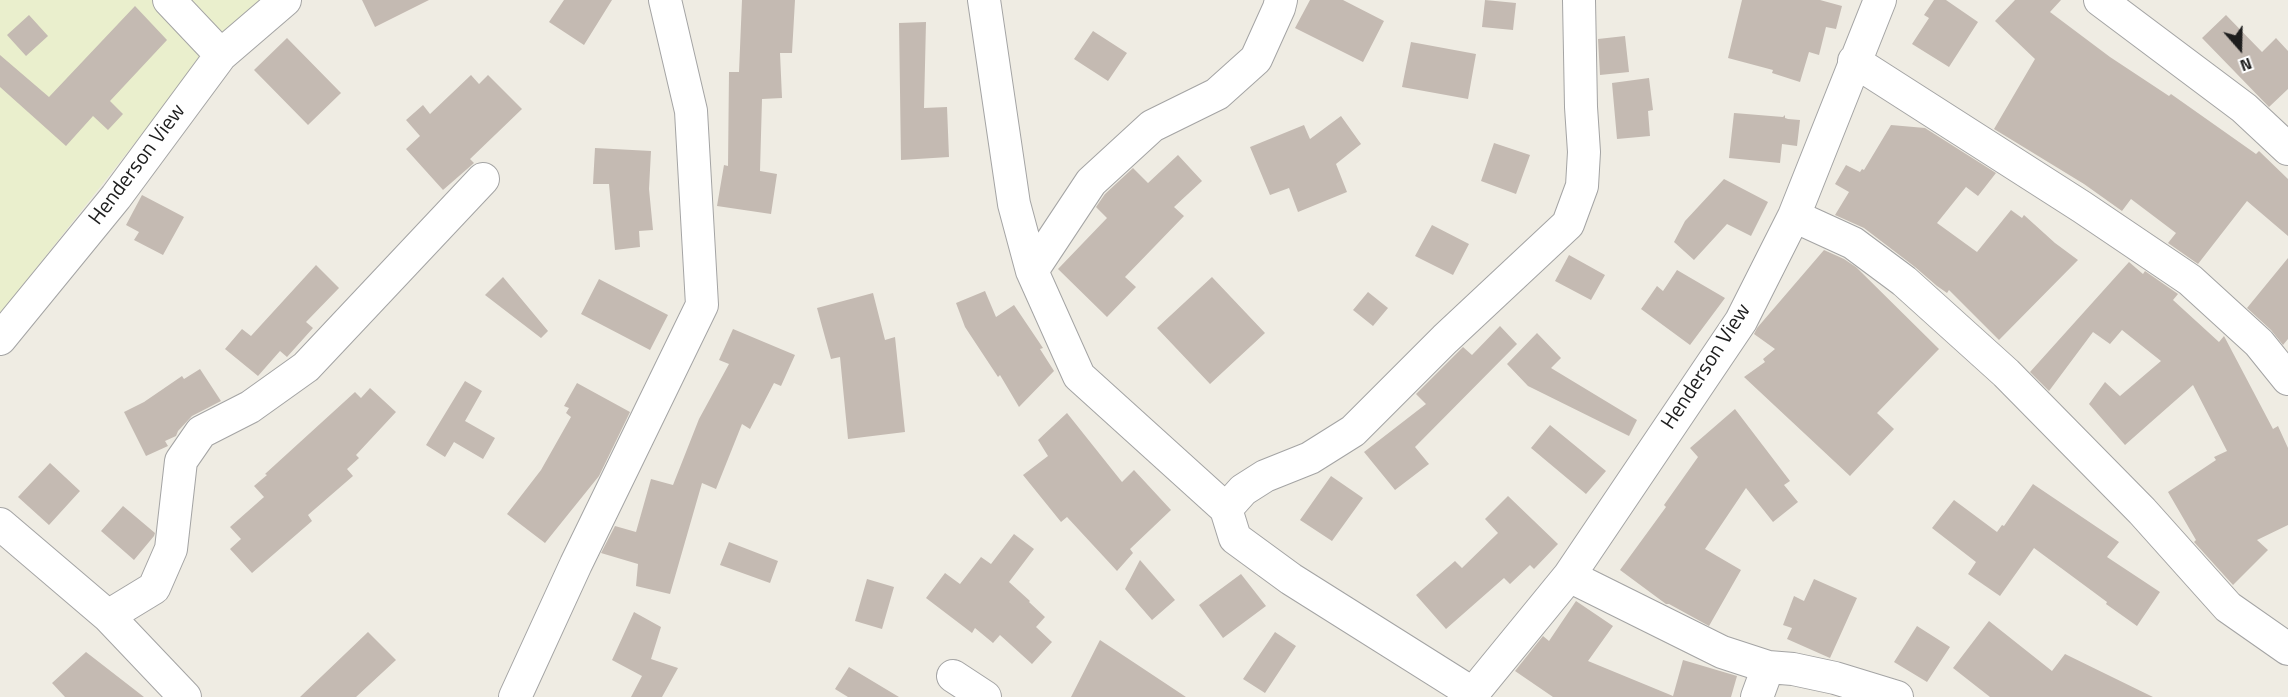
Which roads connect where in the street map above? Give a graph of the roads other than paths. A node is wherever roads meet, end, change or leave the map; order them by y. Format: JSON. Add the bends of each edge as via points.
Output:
{"nodes":[{"id":1,"x":169,"y":0,"type":"edge"},
{"id":2,"x":285,"y":0,"type":"edge"},
{"id":3,"x":665,"y":0,"type":"edge"},
{"id":4,"x":984,"y":0,"type":"edge"},
{"id":5,"x":1281,"y":0,"type":"edge"},
{"id":6,"x":1579,"y":0,"type":"edge"},
{"id":7,"x":1880,"y":0,"type":"edge"},
{"id":8,"x":2100,"y":0,"type":"edge"},
{"id":9,"x":221,"y":55,"type":"junction"},
{"id":10,"x":1854,"y":60,"type":"junction"},
{"id":11,"x":2288,"y":149,"type":"edge"},
{"id":12,"x":483,"y":179,"type":"dead end"},
{"id":13,"x":1794,"y":216,"type":"junction"},
{"id":14,"x":1032,"y":271,"type":"junction"},
{"id":15,"x":0,"y":339,"type":"edge"},
{"id":16,"x":2288,"y":379,"type":"edge"},
{"id":17,"x":1226,"y":509,"type":"junction"},
{"id":18,"x":0,"y":524,"type":"edge"},
{"id":19,"x":1569,"y":576,"type":"junction"},
{"id":20,"x":108,"y":616,"type":"junction"},
{"id":21,"x":2288,"y":649,"type":"edge"},
{"id":22,"x":1768,"y":667,"type":"junction"},
{"id":23,"x":953,"y":676,"type":"dead end"},
{"id":24,"x":1471,"y":695,"type":"edge"},
{"id":25,"x":185,"y":697,"type":"edge"},
{"id":26,"x":515,"y":697,"type":"edge"},
{"id":27,"x":985,"y":697,"type":"edge"},
{"id":28,"x":1758,"y":697,"type":"edge"},
{"id":29,"x":1897,"y":697,"type":"edge"}],
"edges":[{"from":1,"to":9,"type":"street"},
{"from":2,"to":9,"type":"street","name":"Henderson View"},
{"from":3,"to":26,"type":"street","via":[[691,111],[702,305]]},
{"from":4,"to":14,"type":"street","via":[[1014,204]]},
{"from":5,"to":14,"type":"street","via":[[1256,59],[1217,94],[1152,126],[1091,182]]},
{"from":6,"to":17,"type":"street","via":[[1584,152],[1582,186],[1568,224],[1353,431],[1310,458],[1264,476]]},
{"from":7,"to":10,"type":"street","name":"Henderson View"},
{"from":8,"to":11,"type":"street","via":[[2244,108]]},
{"from":9,"to":15,"type":"street","name":"Henderson View","via":[[116,197]]},
{"from":10,"to":13,"type":"street","name":"Henderson View"},
{"from":10,"to":16,"type":"street","via":[[2190,280],[2259,343]]},
{"from":12,"to":20,"type":"street","via":[[306,367],[250,407],[201,432],[182,461],[171,549],[154,588]]},
{"from":13,"to":19,"type":"street","name":"Henderson View","via":[[1741,321]]},
{"from":13,"to":21,"type":"street","via":[[1853,243],[1904,281],[2030,398],[2142,511],[2228,607]]},
{"from":14,"to":17,"type":"street","via":[[1079,376]]},
{"from":17,"to":24,"type":"street","via":[[1235,538],[1291,579]]},
{"from":18,"to":20,"type":"street"},
{"from":19,"to":22,"type":"street","via":[[1722,652]]},
{"from":19,"to":24,"type":"street","name":"Henderson View"},
{"from":20,"to":25,"type":"street"},
{"from":22,"to":28,"type":"street"},
{"from":22,"to":29,"type":"street","via":[[1835,678]]},
{"from":23,"to":27,"type":"street"}]}
